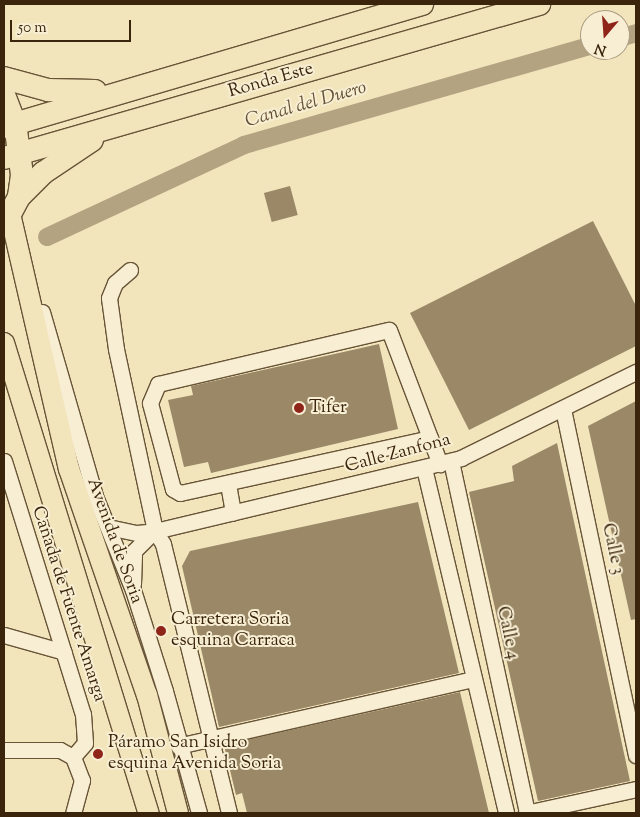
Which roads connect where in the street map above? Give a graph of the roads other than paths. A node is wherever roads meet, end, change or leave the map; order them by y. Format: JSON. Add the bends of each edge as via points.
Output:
{"nodes":[{"id":1,"x":422,"y":4,"type":"edge"},
{"id":2,"x":539,"y":4,"type":"edge"},
{"id":3,"x":4,"y":78,"type":"edge"},
{"id":4,"x":116,"y":92,"type":"junction"},
{"id":5,"x":4,"y":95,"type":"edge"},
{"id":6,"x":10,"y":125,"type":"edge"},
{"id":7,"x":115,"y":126,"type":"junction"},
{"id":8,"x":12,"y":155,"type":"edge"},
{"id":9,"x":11,"y":213,"type":"edge"},
{"id":10,"x":130,"y":270,"type":"dead end"},
{"id":11,"x":21,"y":272,"type":"junction"},
{"id":12,"x":4,"y":343,"type":"edge"},
{"id":13,"x":636,"y":372,"type":"edge"},
{"id":14,"x":563,"y":409,"type":"junction"},
{"id":15,"x":430,"y":438,"type":"junction"},
{"id":16,"x":4,"y":461,"type":"edge"},
{"id":17,"x":445,"y":462,"type":"junction"},
{"id":18,"x":424,"y":468,"type":"junction"},
{"id":19,"x":228,"y":484,"type":"junction"},
{"id":20,"x":233,"y":513,"type":"junction"},
{"id":21,"x":108,"y":527,"type":"junction"},
{"id":22,"x":154,"y":531,"type":"junction"},
{"id":23,"x":133,"y":590,"type":"junction"},
{"id":24,"x":4,"y":635,"type":"edge"},
{"id":25,"x":64,"y":652,"type":"junction"},
{"id":26,"x":474,"y":679,"type":"junction"},
{"id":27,"x":210,"y":739,"type":"junction"},
{"id":28,"x":178,"y":746,"type":"junction"},
{"id":29,"x":4,"y":750,"type":"edge"},
{"id":30,"x":636,"y":755,"type":"edge"},
{"id":31,"x":73,"y":757,"type":"junction"},
{"id":32,"x":636,"y":789,"type":"edge"},
{"id":33,"x":73,"y":813,"type":"edge"},
{"id":34,"x":149,"y":813,"type":"edge"},
{"id":35,"x":178,"y":813,"type":"edge"},
{"id":36,"x":199,"y":813,"type":"edge"},
{"id":37,"x":229,"y":813,"type":"edge"},
{"id":38,"x":506,"y":813,"type":"edge"},
{"id":39,"x":527,"y":813,"type":"edge"}],
"edges":[{"from":1,"to":4,"type":"highway","name":"Ronda Este"},
{"from":2,"to":7,"type":"highway","name":"Ronda Este"},
{"from":3,"to":4,"type":"highway","via":[[48,90]]},
{"from":4,"to":6,"type":"highway","name":"Ronda Este"},
{"from":5,"to":6,"type":"highway"},
{"from":6,"to":8,"type":"highway"},
{"from":7,"to":8,"type":"highway","name":"Ronda Este"},
{"from":7,"to":9,"type":"highway","via":[[54,164]]},
{"from":8,"to":9,"type":"highway"},
{"from":9,"to":11,"type":"main road","name":"Avenida de Soria"},
{"from":10,"to":22,"type":"street","via":[[115,283],[108,298]]},
{"from":11,"to":21,"type":"street","name":"Avenida de Soria","via":[[38,299]]},
{"from":11,"to":35,"type":"main road","name":"Avenida de Soria","via":[[69,468],[147,695]]},
{"from":12,"to":34,"type":"main road"},
{"from":13,"to":14,"type":"street","name":"Calle Zanfona"},
{"from":14,"to":17,"type":"street","name":"Calle Zanfona"},
{"from":14,"to":30,"type":"street","name":"Calle 3"},
{"from":15,"to":17,"type":"street","name":"Calle 4"},
{"from":15,"to":19,"type":"street"},
{"from":15,"to":19,"type":"street","name":"Calle 4","via":[[389,330],[158,384],[150,403],[173,489],[191,494]]},
{"from":16,"to":25,"type":"street","name":"Cañada de Fuente Amarga"},
{"from":17,"to":18,"type":"street","name":"Calle Zanfona"},
{"from":17,"to":39,"type":"street","name":"Calle 4"},
{"from":18,"to":20,"type":"street","name":"Calle Zanfona"},
{"from":18,"to":26,"type":"street"},
{"from":19,"to":20,"type":"street"},
{"from":20,"to":22,"type":"street","name":"Calle Zanfona"},
{"from":21,"to":22,"type":"street","name":"Calle Zanfona","via":[[137,533]]},
{"from":21,"to":23,"type":"street","name":"Avenida de Soria"},
{"from":22,"to":23,"type":"street","via":[[134,551]]},
{"from":22,"to":27,"type":"street","via":[[163,544]]},
{"from":23,"to":28,"type":"street","name":"Avenida de Soria"},
{"from":24,"to":25,"type":"street"},
{"from":25,"to":31,"type":"street","name":"Cañada de Fuente Amarga","via":[[83,714],[85,743]]},
{"from":26,"to":27,"type":"street"},
{"from":26,"to":38,"type":"street"},
{"from":27,"to":28,"type":"street"},
{"from":27,"to":37,"type":"street"},
{"from":28,"to":36,"type":"street","name":"Avenida de Soria"},
{"from":29,"to":31,"type":"street","via":[[60,750]]},
{"from":31,"to":33,"type":"street","via":[[82,780]]},
{"from":32,"to":39,"type":"street"}]}
